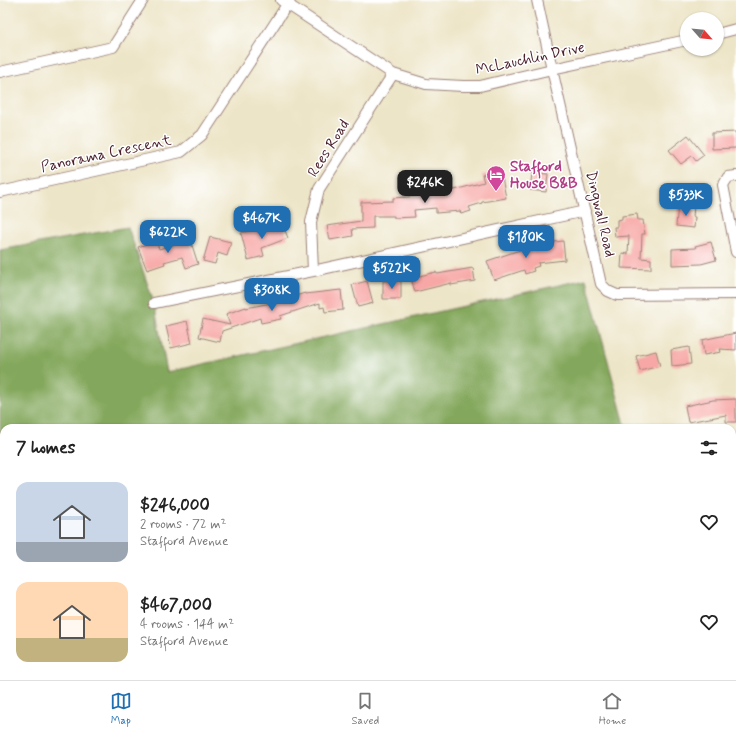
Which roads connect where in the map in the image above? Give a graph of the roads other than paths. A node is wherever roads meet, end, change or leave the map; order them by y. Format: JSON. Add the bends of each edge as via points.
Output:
{"nodes":[{"id":1,"x":143,"y":0,"type":"edge"},
{"id":2,"x":537,"y":0,"type":"edge"},
{"id":3,"x":286,"y":1,"type":"edge"},
{"id":4,"x":736,"y":29,"type":"edge"},
{"id":5,"x":724,"y":32,"type":"edge"},
{"id":6,"x":680,"y":42,"type":"edge"},
{"id":7,"x":552,"y":69,"type":"junction"},
{"id":8,"x":0,"y":72,"type":"edge"},
{"id":9,"x":393,"y":74,"type":"junction"},
{"id":10,"x":736,"y":176,"type":"edge"},
{"id":11,"x":0,"y":192,"type":"edge"},
{"id":12,"x":585,"y":210,"type":"junction"},
{"id":13,"x":736,"y":252,"type":"edge"},
{"id":14,"x":313,"y":271,"type":"junction"},
{"id":15,"x":736,"y":294,"type":"edge"},
{"id":16,"x":154,"y":304,"type":"dead end"}],
"edges":[{"from":1,"to":8,"type":"street","via":[[113,47]]},
{"from":2,"to":7,"type":"street","name":"Dingwall Road"},
{"from":3,"to":9,"type":"street","name":"McLauchlin Drive"},
{"from":3,"to":11,"type":"street","name":"Panorama Crescent","via":[[202,135],[181,152]]},
{"from":4,"to":5,"type":"street"},
{"from":6,"to":7,"type":"street","name":"McLauchlin Drive"},
{"from":7,"to":9,"type":"street","name":"McLauchlin Drive","via":[[480,86],[426,84]]},
{"from":7,"to":12,"type":"street","name":"Dingwall Road"},
{"from":9,"to":14,"type":"street","name":"Rees Road","via":[[319,189],[311,222]]},
{"from":10,"to":13,"type":"street","via":[[728,177],[723,185]]},
{"from":12,"to":14,"type":"street"},
{"from":12,"to":15,"type":"street","name":"Dingwall Road","via":[[601,284],[608,291],[617,295]]},
{"from":14,"to":16,"type":"street"}]}
